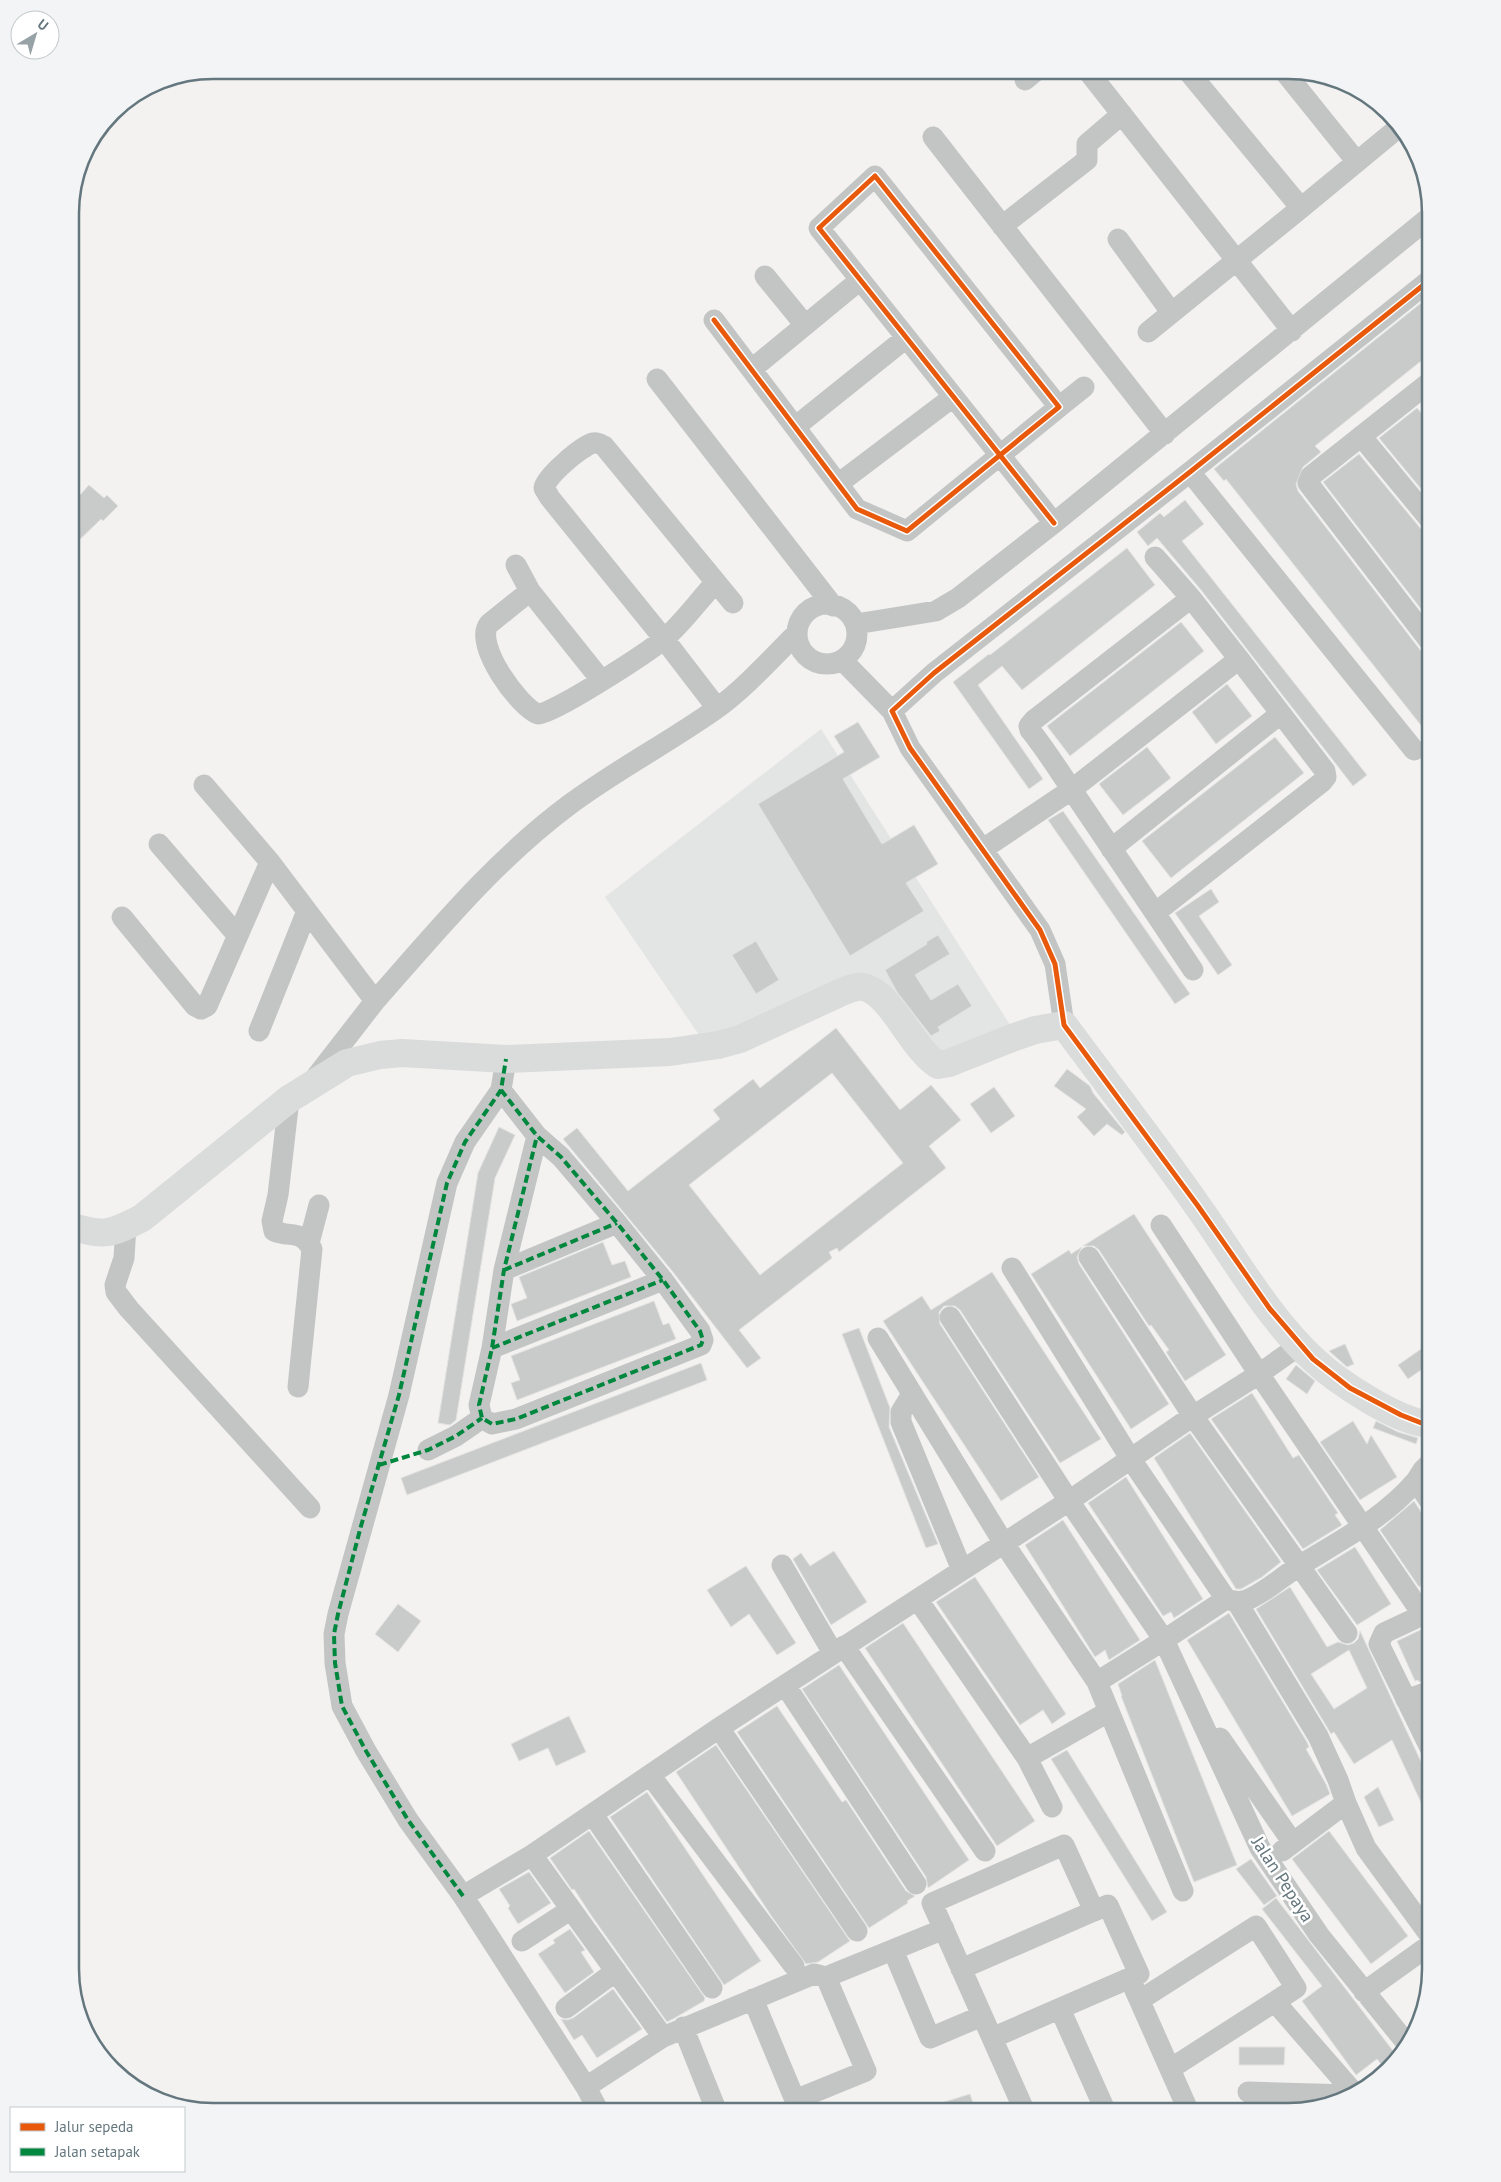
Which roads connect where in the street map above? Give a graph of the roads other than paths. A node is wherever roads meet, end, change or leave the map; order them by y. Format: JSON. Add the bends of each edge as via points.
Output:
{"nodes":[{"id":1,"x":1094,"y":79,"type":"edge"},
{"id":2,"x":1194,"y":79,"type":"edge"},
{"id":3,"x":1289,"y":79,"type":"edge"},
{"id":4,"x":1122,"y":114,"type":"junction"},
{"id":5,"x":1394,"y":131,"type":"edge"},
{"id":6,"x":933,"y":137,"type":"dead end"},
{"id":7,"x":1357,"y":162,"type":"junction"},
{"id":8,"x":1301,"y":208,"type":"junction"},
{"id":9,"x":1422,"y":223,"type":"edge"},
{"id":10,"x":1002,"y":226,"type":"junction"},
{"id":11,"x":1118,"y":239,"type":"dead end"},
{"id":12,"x":1237,"y":260,"type":"junction"},
{"id":13,"x":765,"y":276,"type":"dead end"},
{"id":14,"x":860,"y":280,"type":"junction"},
{"id":15,"x":1422,"y":286,"type":"edge"},
{"id":16,"x":1172,"y":312,"type":"junction"},
{"id":17,"x":714,"y":320,"type":"dead end"},
{"id":18,"x":805,"y":326,"type":"junction"},
{"id":19,"x":1292,"y":331,"type":"junction"},
{"id":20,"x":1148,"y":332,"type":"dead end"},
{"id":21,"x":906,"y":338,"type":"junction"},
{"id":22,"x":752,"y":369,"type":"junction"},
{"id":23,"x":657,"y":379,"type":"dead end"},
{"id":24,"x":1084,"y":387,"type":"dead end"},
{"id":25,"x":1422,"y":393,"type":"edge"},
{"id":26,"x":953,"y":397,"type":"junction"},
{"id":27,"x":1058,"y":407,"type":"junction"},
{"id":28,"x":795,"y":427,"type":"junction"},
{"id":29,"x":1165,"y":434,"type":"junction"},
{"id":30,"x":1362,"y":436,"type":"junction"},
{"id":31,"x":1001,"y":456,"type":"junction"},
{"id":32,"x":1190,"y":472,"type":"junction"},
{"id":33,"x":838,"y":484,"type":"junction"},
{"id":34,"x":1422,"y":510,"type":"edge"},
{"id":35,"x":1054,"y":524,"type":"junction"},
{"id":36,"x":1155,"y":557,"type":"dead end"},
{"id":37,"x":516,"y":565,"type":"dead end"},
{"id":38,"x":716,"y":582,"type":"junction"},
{"id":39,"x":530,"y":591,"type":"junction"},
{"id":40,"x":1191,"y":598,"type":"junction"},
{"id":41,"x":733,"y":603,"type":"dead end"},
{"id":42,"x":833,"y":606,"type":"junction"},
{"id":43,"x":856,"y":624,"type":"junction"},
{"id":44,"x":1422,"y":632,"type":"edge"},
{"id":45,"x":796,"y":634,"type":"junction"},
{"id":46,"x":664,"y":639,"type":"junction"},
{"id":47,"x":1239,"y":658,"type":"junction"},
{"id":48,"x":843,"y":661,"type":"junction"},
{"id":49,"x":601,"y":680,"type":"junction"},
{"id":50,"x":717,"y":708,"type":"junction"},
{"id":51,"x":892,"y":711,"type":"junction"},
{"id":52,"x":1280,"y":714,"type":"junction"},
{"id":53,"x":1414,"y":750,"type":"dead end"},
{"id":54,"x":204,"y":785,"type":"dead end"},
{"id":55,"x":1071,"y":790,"type":"junction"},
{"id":56,"x":159,"y":844,"type":"dead end"},
{"id":57,"x":982,"y":849,"type":"junction"},
{"id":58,"x":1111,"y":849,"type":"junction"},
{"id":59,"x":270,"y":862,"type":"junction"},
{"id":60,"x":307,"y":910,"type":"junction"},
{"id":61,"x":1155,"y":913,"type":"junction"},
{"id":62,"x":122,"y":917,"type":"dead end"},
{"id":63,"x":237,"y":935,"type":"junction"},
{"id":64,"x":1193,"y":970,"type":"dead end"},
{"id":65,"x":375,"y":1001,"type":"junction"},
{"id":66,"x":1064,"y":1025,"type":"junction"},
{"id":67,"x":259,"y":1031,"type":"dead end"},
{"id":68,"x":506,"y":1059,"type":"junction"},
{"id":69,"x":501,"y":1090,"type":"junction"},
{"id":70,"x":299,"y":1094,"type":"junction"},
{"id":71,"x":537,"y":1136,"type":"junction"},
{"id":72,"x":319,"y":1205,"type":"dead end"},
{"id":73,"x":617,"y":1223,"type":"junction"},
{"id":74,"x":1161,"y":1225,"type":"dead end"},
{"id":75,"x":126,"y":1226,"type":"junction"},
{"id":76,"x":79,"y":1228,"type":"edge"},
{"id":77,"x":309,"y":1243,"type":"junction"},
{"id":78,"x":1089,"y":1257,"type":"dead end"},
{"id":79,"x":1012,"y":1268,"type":"dead end"},
{"id":80,"x":504,"y":1270,"type":"junction"},
{"id":81,"x":663,"y":1280,"type":"junction"},
{"id":82,"x":950,"y":1318,"type":"dead end"},
{"id":83,"x":878,"y":1338,"type":"dead end"},
{"id":84,"x":1300,"y":1345,"type":"junction"},
{"id":85,"x":492,"y":1348,"type":"junction"},
{"id":86,"x":1259,"y":1374,"type":"junction"},
{"id":87,"x":298,"y":1387,"type":"dead end"},
{"id":88,"x":912,"y":1394,"type":"junction"},
{"id":89,"x":1193,"y":1416,"type":"junction"},
{"id":90,"x":482,"y":1418,"type":"junction"},
{"id":91,"x":1422,"y":1423,"type":"edge"},
{"id":92,"x":428,"y":1450,"type":"dead end"},
{"id":93,"x":1130,"y":1458,"type":"junction"},
{"id":94,"x":1422,"y":1472,"type":"edge"},
{"id":95,"x":1416,"y":1481,"type":"junction"},
{"id":96,"x":1422,"y":1489,"type":"edge"},
{"id":97,"x":1068,"y":1500,"type":"junction"},
{"id":98,"x":310,"y":1508,"type":"dead end"},
{"id":99,"x":1364,"y":1528,"type":"junction"},
{"id":100,"x":1003,"y":1542,"type":"junction"},
{"id":101,"x":782,"y":1565,"type":"dead end"},
{"id":102,"x":1298,"y":1567,"type":"junction"},
{"id":103,"x":962,"y":1570,"type":"junction"},
{"id":104,"x":918,"y":1600,"type":"junction"},
{"id":105,"x":1231,"y":1600,"type":"junction"},
{"id":106,"x":1422,"y":1606,"type":"edge"},
{"id":107,"x":1422,"y":1615,"type":"edge"},
{"id":108,"x":1346,"y":1633,"type":"dead end"},
{"id":109,"x":1164,"y":1640,"type":"junction"},
{"id":110,"x":838,"y":1650,"type":"junction"},
{"id":111,"x":1096,"y":1682,"type":"junction"},
{"id":112,"x":785,"y":1685,"type":"junction"},
{"id":113,"x":1188,"y":1690,"type":"junction"},
{"id":114,"x":1422,"y":1694,"type":"edge"},
{"id":115,"x":1406,"y":1700,"type":"junction"},
{"id":116,"x":1108,"y":1712,"type":"junction"},
{"id":117,"x":719,"y":1728,"type":"junction"},
{"id":118,"x":1422,"y":1732,"type":"edge"},
{"id":119,"x":1027,"y":1758,"type":"junction"},
{"id":120,"x":650,"y":1775,"type":"junction"},
{"id":121,"x":1346,"y":1803,"type":"junction"},
{"id":122,"x":1052,"y":1807,"type":"dead end"},
{"id":123,"x":593,"y":1815,"type":"junction"},
{"id":124,"x":1293,"y":1842,"type":"junction"},
{"id":125,"x":985,"y":1851,"type":"dead end"},
{"id":126,"x":532,"y":1855,"type":"junction"},
{"id":127,"x":1269,"y":1860,"type":"junction"},
{"id":128,"x":916,"y":1884,"type":"dead end"},
{"id":129,"x":1183,"y":1891,"type":"dead end"},
{"id":130,"x":463,"y":1896,"type":"junction"},
{"id":131,"x":570,"y":1910,"type":"junction"},
{"id":132,"x":1094,"y":1911,"type":"junction"},
{"id":133,"x":1422,"y":1925,"type":"edge"},
{"id":134,"x":944,"y":1929,"type":"junction"},
{"id":135,"x":857,"y":1931,"type":"dead end"},
{"id":136,"x":522,"y":1941,"type":"dead end"},
{"id":137,"x":893,"y":1950,"type":"junction"},
{"id":138,"x":1422,"y":1950,"type":"edge"},
{"id":139,"x":794,"y":1966,"type":"dead end"},
{"id":140,"x":961,"y":1969,"type":"junction"},
{"id":141,"x":616,"y":1971,"type":"junction"},
{"id":142,"x":826,"y":1977,"type":"junction"},
{"id":143,"x":1130,"y":1978,"type":"junction"},
{"id":144,"x":712,"y":1988,"type":"dead end"},
{"id":145,"x":1364,"y":1992,"type":"junction"},
{"id":146,"x":753,"y":1999,"type":"junction"},
{"id":147,"x":1140,"y":2000,"type":"junction"},
{"id":148,"x":1275,"y":2002,"type":"junction"},
{"id":149,"x":566,"y":2008,"type":"dead end"},
{"id":150,"x":1060,"y":2009,"type":"junction"},
{"id":151,"x":982,"y":2016,"type":"junction"},
{"id":152,"x":682,"y":2027,"type":"junction"},
{"id":153,"x":663,"y":2037,"type":"junction"},
{"id":154,"x":992,"y":2038,"type":"junction"},
{"id":155,"x":1402,"y":2038,"type":"edge"},
{"id":156,"x":1170,"y":2069,"type":"junction"},
{"id":157,"x":586,"y":2087,"type":"junction"},
{"id":158,"x":1350,"y":2088,"type":"edge"},
{"id":159,"x":1248,"y":2092,"type":"dead end"},
{"id":160,"x":1335,"y":2095,"type":"edge"},
{"id":161,"x":594,"y":2103,"type":"edge"},
{"id":162,"x":713,"y":2103,"type":"edge"},
{"id":163,"x":797,"y":2103,"type":"edge"},
{"id":164,"x":804,"y":2103,"type":"edge"},
{"id":165,"x":1021,"y":2103,"type":"edge"},
{"id":166,"x":1102,"y":2103,"type":"edge"},
{"id":167,"x":1185,"y":2103,"type":"edge"}],
"edges":[{"from":1,"to":4,"type":"street"},
{"from":2,"to":8,"type":"street"},
{"from":3,"to":7,"type":"street"},
{"from":4,"to":10,"type":"street","via":[[1087,144],[1087,160]]},
{"from":4,"to":12,"type":"street"},
{"from":5,"to":7,"type":"street"},
{"from":6,"to":10,"type":"street"},
{"from":7,"to":8,"type":"street"},
{"from":8,"to":12,"type":"street"},
{"from":9,"to":19,"type":"street"},
{"from":10,"to":29,"type":"street"},
{"from":11,"to":16,"type":"street"},
{"from":12,"to":16,"type":"street"},
{"from":12,"to":19,"type":"street"},
{"from":13,"to":18,"type":"street"},
{"from":14,"to":18,"type":"street"},
{"from":14,"to":21,"type":"street"},
{"from":14,"to":27,"type":"street","via":[[819,228],[875,176]]},
{"from":15,"to":32,"type":"street"},
{"from":16,"to":20,"type":"street"},
{"from":17,"to":22,"type":"street"},
{"from":18,"to":22,"type":"street"},
{"from":19,"to":29,"type":"street"},
{"from":21,"to":26,"type":"street"},
{"from":21,"to":28,"type":"street"},
{"from":22,"to":28,"type":"street"},
{"from":23,"to":42,"type":"street"},
{"from":24,"to":27,"type":"street"},
{"from":25,"to":30,"type":"street"},
{"from":26,"to":31,"type":"street"},
{"from":26,"to":33,"type":"street"},
{"from":27,"to":31,"type":"street"},
{"from":28,"to":33,"type":"street"},
{"from":29,"to":35,"type":"street"},
{"from":30,"to":34,"type":"street"},
{"from":30,"to":44,"type":"street","via":[[1311,476],[1308,483]]},
{"from":31,"to":33,"type":"street","via":[[907,531],[857,509]]},
{"from":31,"to":35,"type":"street"},
{"from":32,"to":51,"type":"street","via":[[934,673]]},
{"from":32,"to":53,"type":"street"},
{"from":35,"to":43,"type":"street","via":[[958,598],[936,611]]},
{"from":36,"to":40,"type":"street"},
{"from":37,"to":39,"type":"street"},
{"from":38,"to":41,"type":"street"},
{"from":38,"to":46,"type":"street"},
{"from":38,"to":46,"type":"street","via":[[604,446],[590,444],[546,481],[544,488],[550,498]]},
{"from":39,"to":49,"type":"street"},
{"from":39,"to":49,"type":"street","via":[[486,628],[488,653],[507,683],[535,713],[542,714],[579,696]]},
{"from":40,"to":47,"type":"street"},
{"from":40,"to":55,"type":"street","via":[[1029,726]]},
{"from":42,"to":43,"type":"street","via":[[842,608]]},
{"from":42,"to":45,"type":"street","via":[[821,604],[803,614]]},
{"from":43,"to":48,"type":"street","via":[[856,645]]},
{"from":45,"to":48,"type":"street","via":[[804,654],[822,665]]},
{"from":45,"to":50,"type":"street"},
{"from":46,"to":49,"type":"street"},
{"from":46,"to":50,"type":"street"},
{"from":47,"to":52,"type":"street"},
{"from":47,"to":55,"type":"street"},
{"from":48,"to":51,"type":"street"},
{"from":50,"to":65,"type":"street","via":[[570,804],[518,847],[491,872]]},
{"from":51,"to":57,"type":"street","via":[[910,748]]},
{"from":52,"to":58,"type":"street"},
{"from":52,"to":61,"type":"street","via":[[1326,776]]},
{"from":54,"to":59,"type":"street"},
{"from":55,"to":57,"type":"street"},
{"from":55,"to":58,"type":"street"},
{"from":56,"to":63,"type":"street"},
{"from":57,"to":66,"type":"street","via":[[1040,930],[1055,964]]},
{"from":58,"to":61,"type":"street"},
{"from":59,"to":60,"type":"street"},
{"from":59,"to":63,"type":"street"},
{"from":60,"to":65,"type":"street"},
{"from":60,"to":67,"type":"street"},
{"from":61,"to":64,"type":"street"},
{"from":62,"to":63,"type":"street","via":[[200,1009],[207,1006]]},
{"from":65,"to":70,"type":"street"},
{"from":66,"to":68,"type":"street","via":[[1020,1035],[949,1063],[938,1064],[917,1046],[884,1002],[871,990],[857,987],[740,1039],[718,1045],[670,1052]]},
{"from":66,"to":84,"type":"street","via":[[1270,1309]]},
{"from":68,"to":69,"type":"street"},
{"from":68,"to":70,"type":"street","via":[[422,1053],[380,1054],[347,1063]]},
{"from":69,"to":71,"type":"street"},
{"from":69,"to":130,"type":"street","via":[[465,1142],[447,1183],[399,1395],[356,1543],[334,1634],[342,1706],[408,1820]]},
{"from":70,"to":75,"type":"street","via":[[156,1208]]},
{"from":70,"to":77,"type":"street","via":[[272,1224],[274,1231],[295,1234]]},
{"from":71,"to":73,"type":"street","via":[[560,1157]]},
{"from":71,"to":80,"type":"street"},
{"from":72,"to":77,"type":"street"},
{"from":73,"to":80,"type":"street"},
{"from":73,"to":81,"type":"street"},
{"from":74,"to":86,"type":"street"},
{"from":75,"to":76,"type":"street","via":[[104,1234]]},
{"from":75,"to":98,"type":"street","via":[[124,1258],[115,1285],[116,1292]]},
{"from":77,"to":87,"type":"street","via":[[312,1249]]},
{"from":78,"to":89,"type":"street"},
{"from":79,"to":93,"type":"street"},
{"from":80,"to":85,"type":"street"},
{"from":81,"to":85,"type":"street"},
{"from":81,"to":90,"type":"street","via":[[700,1331],[701,1345],[516,1419],[492,1424]]},
{"from":82,"to":97,"type":"street","name":"Jalan Pepaya"},
{"from":83,"to":88,"type":"street"},
{"from":84,"to":86,"type":"street"},
{"from":84,"to":91,"type":"street","via":[[1313,1360],[1350,1388]]},
{"from":85,"to":90,"type":"street","via":[[479,1405]]},
{"from":86,"to":89,"type":"street"},
{"from":86,"to":99,"type":"street"},
{"from":88,"to":100,"type":"street"},
{"from":88,"to":103,"type":"street","via":[[902,1412],[901,1422]]},
{"from":89,"to":93,"type":"street"},
{"from":89,"to":102,"type":"street"},
{"from":90,"to":92,"type":"street"},
{"from":93,"to":97,"type":"street"},
{"from":93,"to":105,"type":"street"},
{"from":94,"to":95,"type":"street"},
{"from":95,"to":96,"type":"street"},
{"from":95,"to":99,"type":"street","via":[[1400,1500]]},
{"from":97,"to":100,"type":"street"},
{"from":97,"to":109,"type":"street","name":"Jalan Pepaya"},
{"from":99,"to":102,"type":"street"},
{"from":99,"to":106,"type":"street"},
{"from":100,"to":103,"type":"street"},
{"from":100,"to":111,"type":"street"},
{"from":101,"to":110,"type":"street"},
{"from":102,"to":105,"type":"street","via":[[1251,1598]]},
{"from":102,"to":108,"type":"street"},
{"from":103,"to":104,"type":"street"},
{"from":104,"to":110,"type":"street"},
{"from":104,"to":119,"type":"street"},
{"from":105,"to":109,"type":"street"},
{"from":105,"to":121,"type":"street","via":[[1318,1736]]},
{"from":107,"to":115,"type":"street","via":[[1384,1633],[1380,1644]]},
{"from":109,"to":111,"type":"street"},
{"from":109,"to":113,"type":"street","name":"Jalan Pepaya"},
{"from":110,"to":112,"type":"street"},
{"from":110,"to":125,"type":"street"},
{"from":111,"to":116,"type":"street"},
{"from":112,"to":117,"type":"street"},
{"from":112,"to":128,"type":"street"},
{"from":113,"to":124,"type":"street"},
{"from":113,"to":127,"type":"street","name":"Jalan Pepaya","via":[[1260,1848]]},
{"from":114,"to":115,"type":"street"},
{"from":115,"to":118,"type":"street"},
{"from":116,"to":119,"type":"street"},
{"from":116,"to":129,"type":"street"},
{"from":117,"to":120,"type":"street"},
{"from":117,"to":135,"type":"street"},
{"from":119,"to":122,"type":"street"},
{"from":120,"to":123,"type":"street"},
{"from":120,"to":139,"type":"street"},
{"from":121,"to":124,"type":"street"},
{"from":121,"to":133,"type":"street","via":[[1366,1848]]},
{"from":123,"to":126,"type":"street"},
{"from":123,"to":144,"type":"street"},
{"from":124,"to":127,"type":"street"},
{"from":126,"to":130,"type":"street"},
{"from":126,"to":131,"type":"street"},
{"from":127,"to":145,"type":"street","name":"Jalan Pepaya","via":[[1319,1934]]},
{"from":130,"to":157,"type":"street"},
{"from":131,"to":136,"type":"street"},
{"from":131,"to":141,"type":"street"},
{"from":132,"to":134,"type":"street","via":[[1064,1845],[932,1902]]},
{"from":132,"to":140,"type":"street"},
{"from":132,"to":143,"type":"street","via":[[1108,1905],[1139,1974]]},
{"from":134,"to":137,"type":"street"},
{"from":134,"to":140,"type":"street"},
{"from":137,"to":142,"type":"street"},
{"from":137,"to":151,"type":"street","via":[[930,2038]]},
{"from":138,"to":145,"type":"street"},
{"from":140,"to":151,"type":"street"},
{"from":141,"to":149,"type":"street"},
{"from":141,"to":153,"type":"street"},
{"from":142,"to":146,"type":"street","via":[[814,1974]]},
{"from":142,"to":164,"type":"street","via":[[866,2071]]},
{"from":143,"to":147,"type":"street"},
{"from":143,"to":150,"type":"street"},
{"from":145,"to":155,"type":"street","name":"Jalan Pepaya"},
{"from":146,"to":152,"type":"street"},
{"from":146,"to":163,"type":"street"},
{"from":147,"to":148,"type":"street","via":[[1256,1926],[1296,1988]]},
{"from":147,"to":156,"type":"street"},
{"from":148,"to":156,"type":"street"},
{"from":148,"to":158,"type":"street"},
{"from":150,"to":154,"type":"street"},
{"from":150,"to":166,"type":"street"},
{"from":151,"to":154,"type":"street"},
{"from":152,"to":153,"type":"street"},
{"from":152,"to":162,"type":"street"},
{"from":153,"to":157,"type":"street"},
{"from":154,"to":165,"type":"street"},
{"from":156,"to":167,"type":"street"},
{"from":157,"to":161,"type":"street"},
{"from":159,"to":160,"type":"street"}]}
